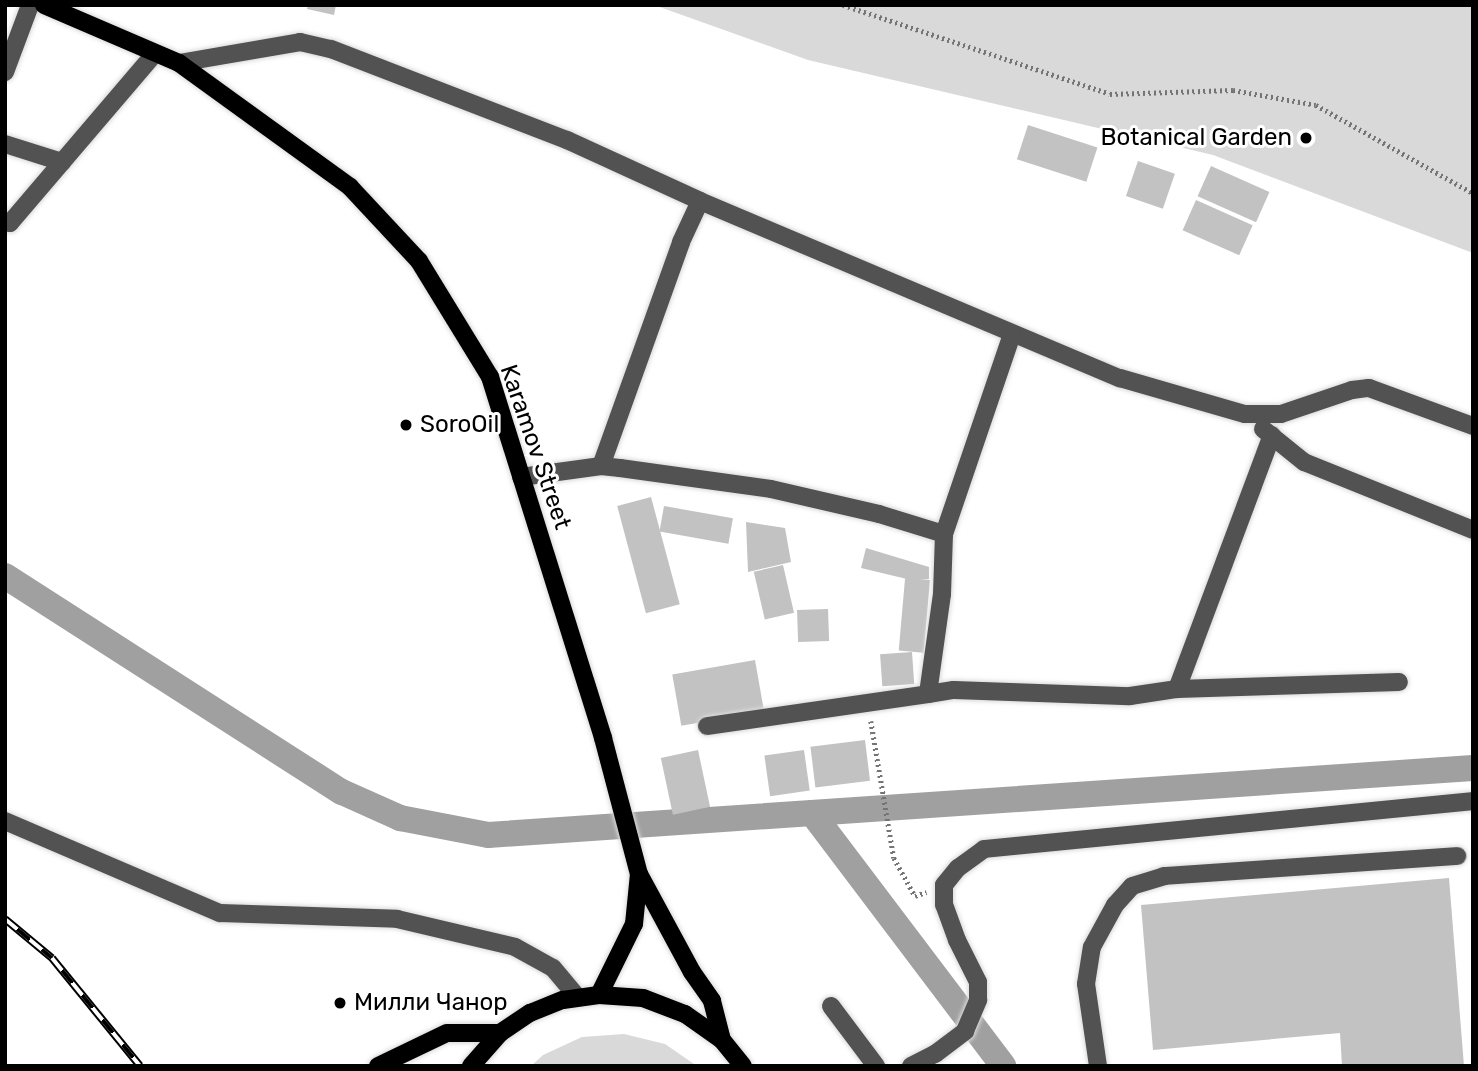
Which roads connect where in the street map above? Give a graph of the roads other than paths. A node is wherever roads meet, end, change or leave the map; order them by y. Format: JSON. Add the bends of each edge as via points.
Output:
{"nodes":[{"id":1,"x":30,"y":5,"type":"edge"},
{"id":2,"x":44,"y":5,"type":"edge"},
{"id":3,"x":155,"y":53,"type":"junction"},
{"id":4,"x":179,"y":63,"type":"junction"},
{"id":5,"x":5,"y":72,"type":"edge"},
{"id":6,"x":5,"y":144,"type":"edge"},
{"id":7,"x":62,"y":162,"type":"junction"},
{"id":8,"x":700,"y":201,"type":"junction"},
{"id":9,"x":5,"y":222,"type":"edge"},
{"id":10,"x":1012,"y":334,"type":"junction"},
{"id":11,"x":1245,"y":415,"type":"junction"},
{"id":12,"x":1473,"y":425,"type":"edge"},
{"id":13,"x":1272,"y":435,"type":"junction"},
{"id":14,"x":601,"y":466,"type":"junction"},
{"id":15,"x":521,"y":477,"type":"junction"},
{"id":16,"x":1473,"y":530,"type":"edge"},
{"id":17,"x":944,"y":534,"type":"junction"},
{"id":18,"x":1399,"y":682,"type":"dead end"},
{"id":19,"x":1177,"y":689,"type":"junction"},
{"id":20,"x":928,"y":694,"type":"junction"},
{"id":21,"x":707,"y":726,"type":"dead end"},
{"id":22,"x":1473,"y":801,"type":"edge"},
{"id":23,"x":5,"y":821,"type":"edge"},
{"id":24,"x":1457,"y":856,"type":"dead end"},
{"id":25,"x":639,"y":874,"type":"junction"},
{"id":26,"x":599,"y":995,"type":"junction"},
{"id":27,"x":577,"y":997,"type":"junction"},
{"id":28,"x":831,"y":1006,"type":"dead end"},
{"id":29,"x":500,"y":1033,"type":"junction"},
{"id":30,"x":722,"y":1040,"type":"junction"},
{"id":31,"x":378,"y":1066,"type":"edge"},
{"id":32,"x":471,"y":1066,"type":"edge"},
{"id":33,"x":743,"y":1066,"type":"edge"},
{"id":34,"x":876,"y":1066,"type":"edge"},
{"id":35,"x":911,"y":1066,"type":"edge"},
{"id":36,"x":1098,"y":1066,"type":"edge"}],
"edges":[{"from":1,"to":5,"type":"lane"},
{"from":2,"to":3,"type":"main road","name":"Karamov Street"},
{"from":3,"to":4,"type":"main road","name":"Karamov Street"},
{"from":3,"to":7,"type":"lane"},
{"from":4,"to":8,"type":"lane","via":[[300,42],[331,48],[567,140]]},
{"from":4,"to":15,"type":"main road","name":"Karamov Street","via":[[351,187],[419,261],[490,377]]},
{"from":6,"to":7,"type":"lane"},
{"from":7,"to":9,"type":"lane","via":[[10,223]]},
{"from":8,"to":10,"type":"lane"},
{"from":8,"to":14,"type":"lane"},
{"from":10,"to":11,"type":"lane","via":[[1120,378]]},
{"from":10,"to":17,"type":"lane"},
{"from":11,"to":12,"type":"lane","via":[[1281,414],[1368,388]]},
{"from":11,"to":13,"type":"lane"},
{"from":13,"to":16,"type":"lane","via":[[1304,462]]},
{"from":13,"to":19,"type":"lane"},
{"from":14,"to":15,"type":"lane"},
{"from":14,"to":17,"type":"lane","via":[[771,489]]},
{"from":15,"to":25,"type":"main road","name":"Karamov Street","via":[[603,738]]},
{"from":17,"to":20,"type":"lane","via":[[942,594]]},
{"from":18,"to":19,"type":"lane"},
{"from":19,"to":20,"type":"lane","via":[[1130,696],[954,690]]},
{"from":20,"to":21,"type":"lane"},
{"from":22,"to":35,"type":"lane","via":[[984,849],[958,868],[944,886],[944,905],[978,982],[978,1000],[965,1031]]},
{"from":23,"to":27,"type":"lane","via":[[220,913],[397,919],[515,947],[553,968]]},
{"from":24,"to":36,"type":"lane","via":[[1164,876],[1132,886],[1115,905],[1092,947],[1086,984]]},
{"from":25,"to":26,"type":"main road","via":[[634,924]]},
{"from":25,"to":30,"type":"main road","via":[[712,1001]]},
{"from":26,"to":27,"type":"main road"},
{"from":26,"to":30,"type":"main road","via":[[643,998],[685,1014]]},
{"from":27,"to":29,"type":"main road","via":[[530,1013]]},
{"from":28,"to":34,"type":"lane"},
{"from":29,"to":31,"type":"main road","via":[[447,1032]]},
{"from":29,"to":32,"type":"main road"},
{"from":30,"to":33,"type":"main road"}]}
